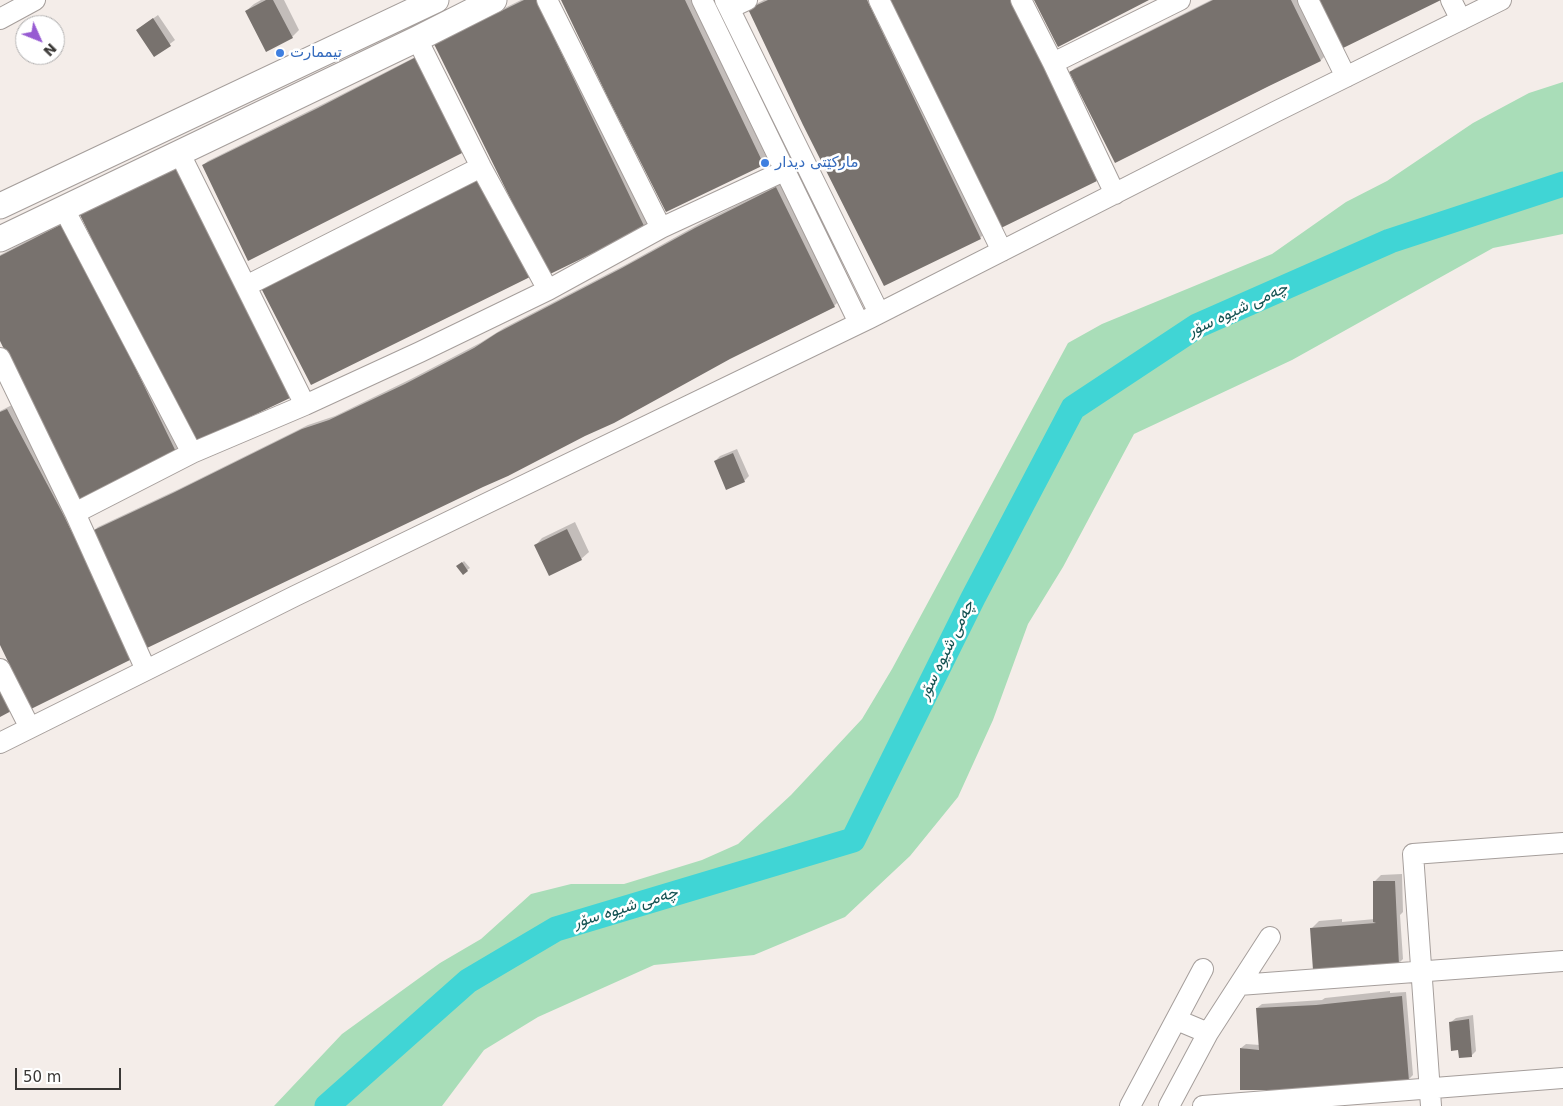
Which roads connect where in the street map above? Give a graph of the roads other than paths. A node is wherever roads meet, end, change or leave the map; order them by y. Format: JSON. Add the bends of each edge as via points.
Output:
{"nodes":[{"id":1,"x":35,"y":0,"type":"edge"},
{"id":2,"x":436,"y":0,"type":"edge"},
{"id":3,"x":494,"y":0,"type":"edge"},
{"id":4,"x":547,"y":0,"type":"edge"},
{"id":5,"x":702,"y":0,"type":"edge"},
{"id":6,"x":879,"y":0,"type":"edge"},
{"id":7,"x":1021,"y":0,"type":"edge"},
{"id":8,"x":1180,"y":0,"type":"edge"},
{"id":9,"x":1308,"y":0,"type":"edge"},
{"id":10,"x":1451,"y":0,"type":"edge"},
{"id":11,"x":1501,"y":0,"type":"edge"},
{"id":12,"x":734,"y":3,"type":"edge"},
{"id":13,"x":0,"y":19,"type":"edge"},
{"id":14,"x":1461,"y":20,"type":"junction"},
{"id":15,"x":417,"y":39,"type":"junction"},
{"id":16,"x":1053,"y":63,"type":"junction"},
{"id":17,"x":1346,"y":77,"type":"junction"},
{"id":18,"x":180,"y":154,"type":"junction"},
{"id":19,"x":481,"y":167,"type":"junction"},
{"id":20,"x":784,"y":171,"type":"junction"},
{"id":21,"x":1115,"y":194,"type":"junction"},
{"id":22,"x":0,"y":206,"type":"edge"},
{"id":23,"x":64,"y":210,"type":"junction"},
{"id":24,"x":661,"y":228,"type":"junction"},
{"id":25,"x":0,"y":239,"type":"edge"},
{"id":26,"x":1002,"y":251,"type":"junction"},
{"id":27,"x":246,"y":286,"type":"junction"},
{"id":28,"x":548,"y":290,"type":"junction"},
{"id":29,"x":879,"y":313,"type":"junction"},
{"id":30,"x":859,"y":323,"type":"junction"},
{"id":31,"x":0,"y":358,"type":"edge"},
{"id":32,"x":8,"y":396,"type":"edge"},
{"id":33,"x":305,"y":405,"type":"junction"},
{"id":34,"x":192,"y":453,"type":"junction"},
{"id":35,"x":75,"y":513,"type":"junction"},
{"id":36,"x":0,"y":669,"type":"edge"},
{"id":37,"x":146,"y":670,"type":"junction"},
{"id":38,"x":30,"y":728,"type":"junction"},
{"id":39,"x":0,"y":743,"type":"edge"},
{"id":40,"x":1563,"y":844,"type":"edge"},
{"id":41,"x":1270,"y":937,"type":"dead end"},
{"id":42,"x":1563,"y":960,"type":"edge"},
{"id":43,"x":1203,"y":968,"type":"dead end"},
{"id":44,"x":1422,"y":971,"type":"junction"},
{"id":45,"x":1239,"y":985,"type":"junction"},
{"id":46,"x":1177,"y":1020,"type":"junction"},
{"id":47,"x":1208,"y":1033,"type":"junction"},
{"id":48,"x":1563,"y":1078,"type":"edge"},
{"id":49,"x":1431,"y":1097,"type":"edge"},
{"id":50,"x":1130,"y":1106,"type":"edge"},
{"id":51,"x":1169,"y":1106,"type":"edge"},
{"id":52,"x":1204,"y":1106,"type":"edge"}],
"edges":[{"from":1,"to":13,"type":"street"},
{"from":2,"to":22,"type":"main road"},
{"from":3,"to":15,"type":"main road"},
{"from":4,"to":24,"type":"street"},
{"from":5,"to":20,"type":"street"},
{"from":6,"to":26,"type":"street"},
{"from":7,"to":16,"type":"street"},
{"from":8,"to":16,"type":"street"},
{"from":9,"to":17,"type":"street"},
{"from":10,"to":14,"type":"street"},
{"from":11,"to":14,"type":"street"},
{"from":12,"to":29,"type":"street"},
{"from":14,"to":17,"type":"street"},
{"from":15,"to":18,"type":"main road"},
{"from":15,"to":19,"type":"street"},
{"from":16,"to":21,"type":"street"},
{"from":17,"to":21,"type":"street"},
{"from":18,"to":23,"type":"main road"},
{"from":18,"to":27,"type":"street"},
{"from":19,"to":27,"type":"street"},
{"from":19,"to":28,"type":"street"},
{"from":20,"to":24,"type":"street"},
{"from":20,"to":30,"type":"street"},
{"from":21,"to":26,"type":"street"},
{"from":23,"to":25,"type":"main road"},
{"from":23,"to":34,"type":"street"},
{"from":24,"to":28,"type":"street"},
{"from":26,"to":29,"type":"street"},
{"from":27,"to":33,"type":"street"},
{"from":28,"to":33,"type":"street"},
{"from":29,"to":30,"type":"street"},
{"from":30,"to":37,"type":"street"},
{"from":31,"to":32,"type":"street"},
{"from":32,"to":35,"type":"street"},
{"from":33,"to":34,"type":"street"},
{"from":34,"to":35,"type":"street"},
{"from":35,"to":37,"type":"street"},
{"from":36,"to":38,"type":"street"},
{"from":37,"to":38,"type":"street"},
{"from":38,"to":39,"type":"street"},
{"from":40,"to":44,"type":"street","via":[[1413,854]]},
{"from":41,"to":45,"type":"street"},
{"from":42,"to":44,"type":"street"},
{"from":43,"to":46,"type":"street"},
{"from":44,"to":45,"type":"street"},
{"from":44,"to":49,"type":"street"},
{"from":45,"to":47,"type":"street"},
{"from":46,"to":47,"type":"street"},
{"from":46,"to":50,"type":"street"},
{"from":47,"to":51,"type":"street"},
{"from":48,"to":49,"type":"street"},
{"from":49,"to":52,"type":"street"}]}
